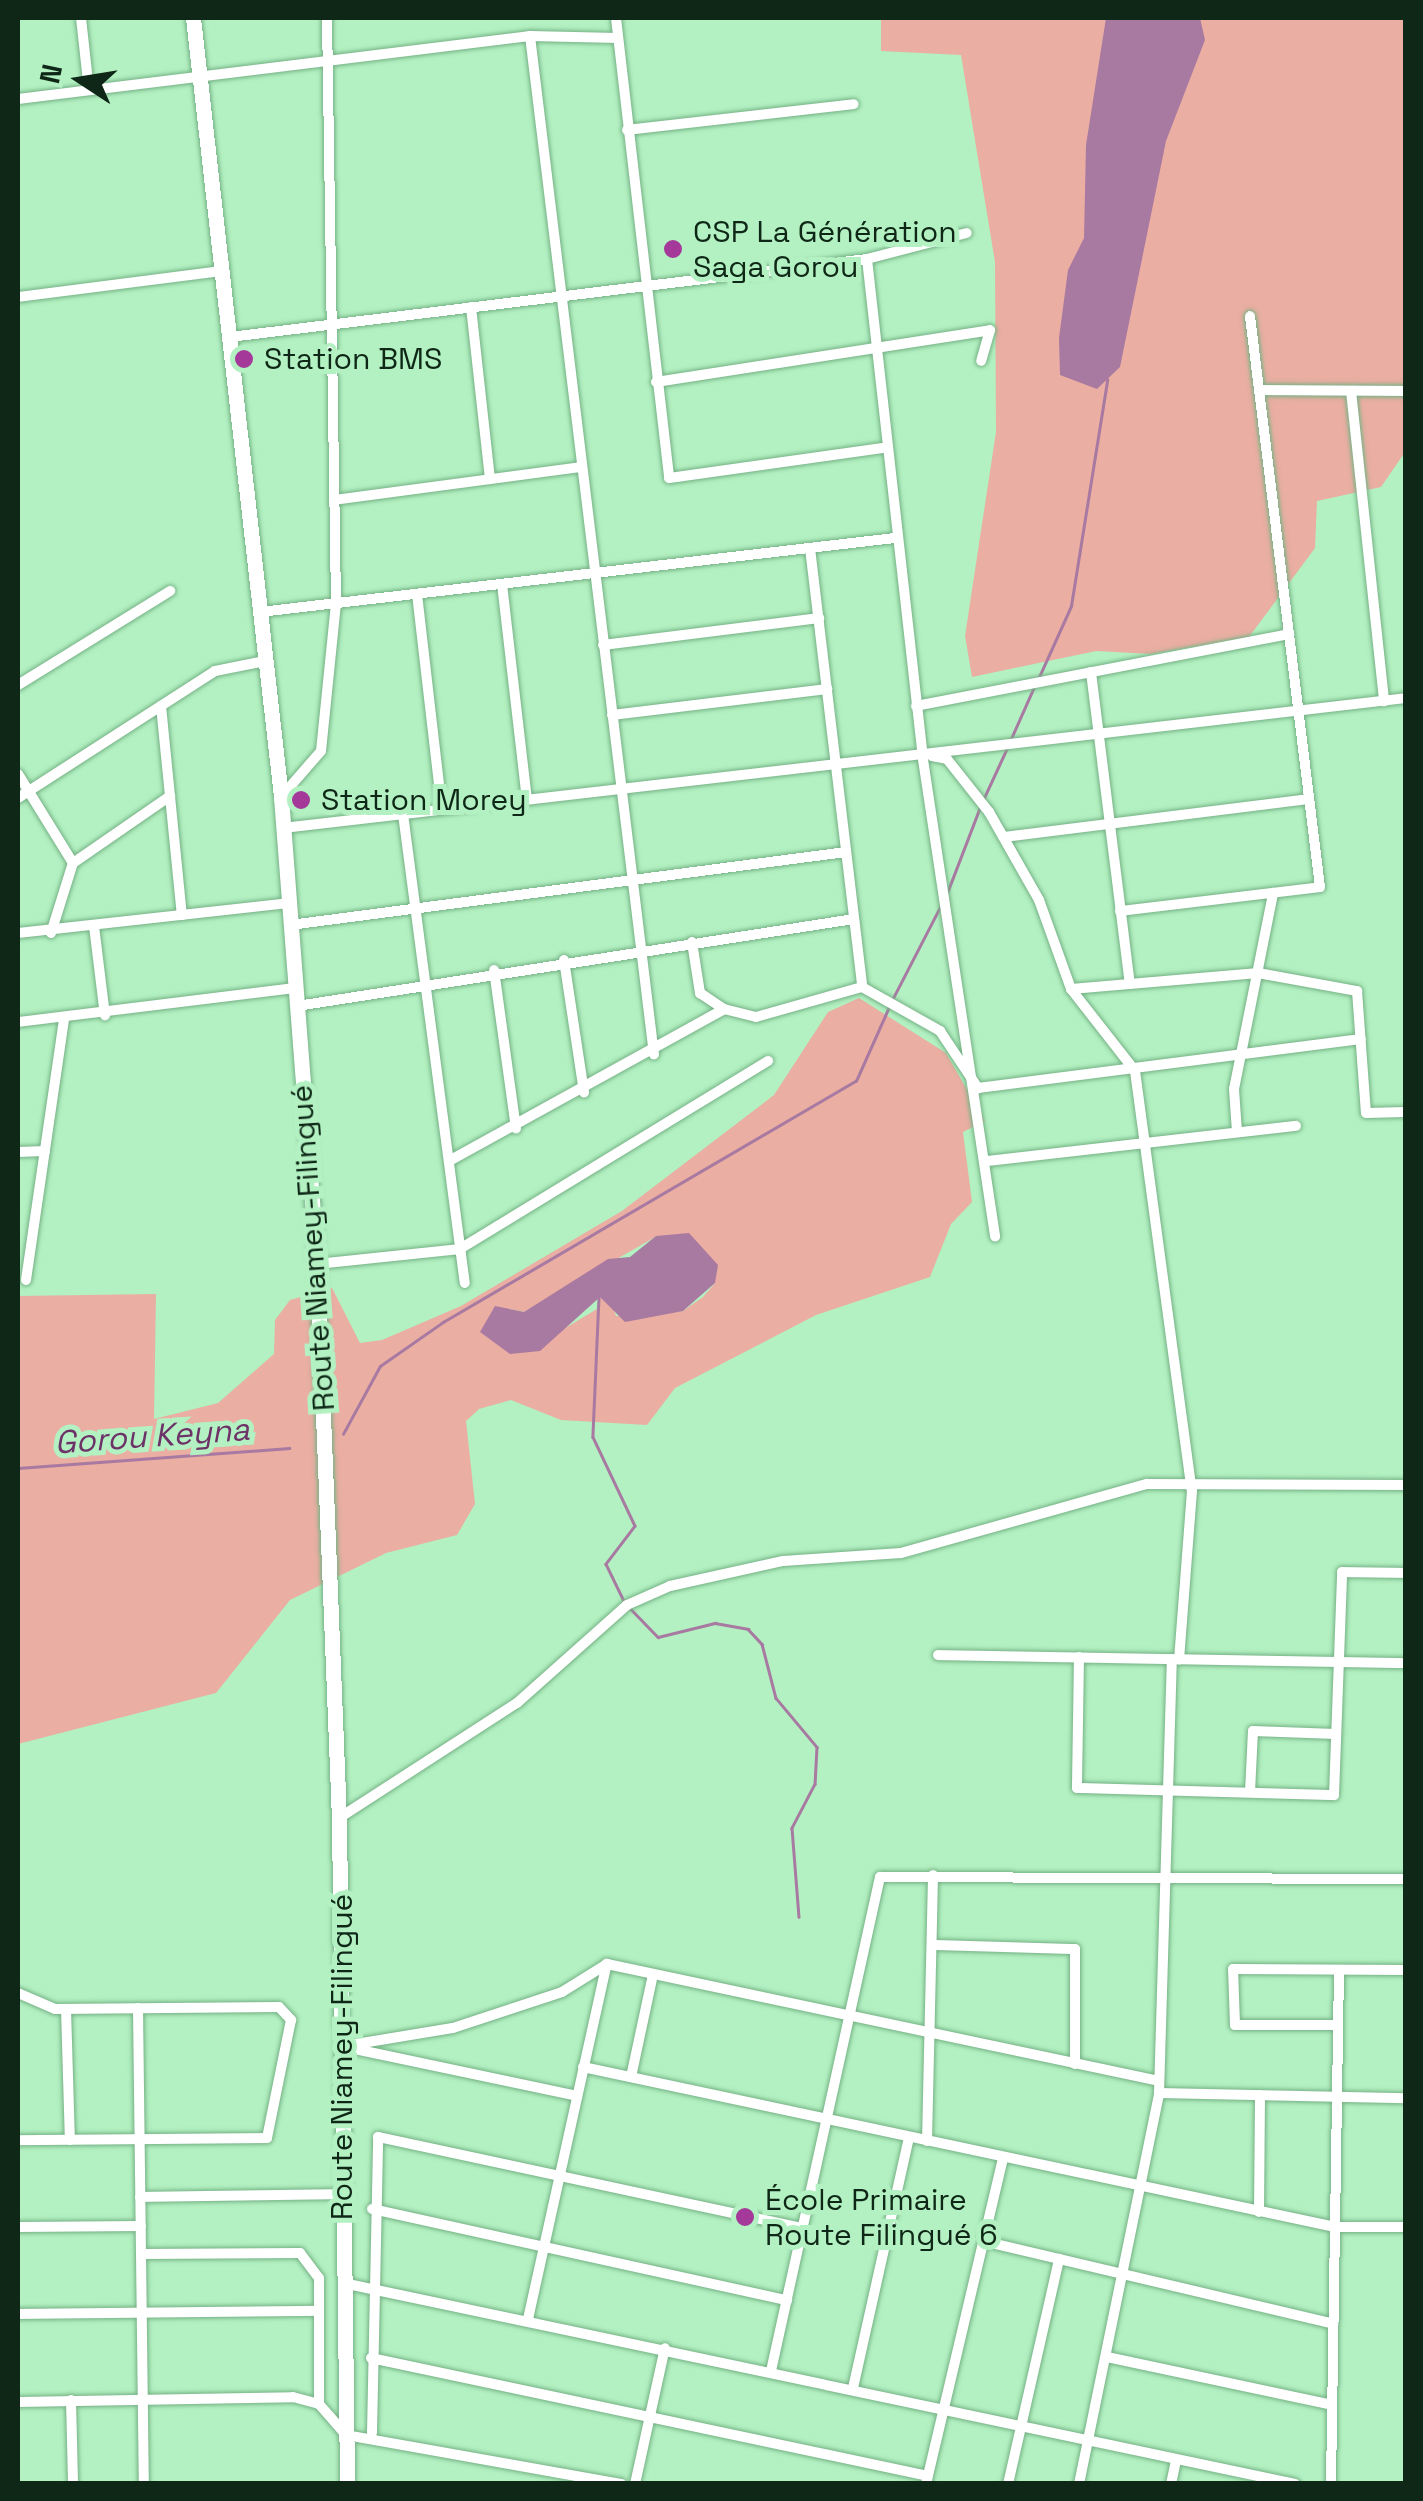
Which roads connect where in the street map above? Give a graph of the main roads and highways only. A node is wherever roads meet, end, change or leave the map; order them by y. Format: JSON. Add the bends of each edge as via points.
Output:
{"nodes":[{"id":1,"x":193,"y":18,"type":"edge"},
{"id":2,"x":347,"y":2484,"type":"edge"}],
"edges":[{"from":1,"to":2,"type":"main road","name":"Route Niamey-Filingué","via":[[280,797],[317,1264],[339,1818]]}]}
